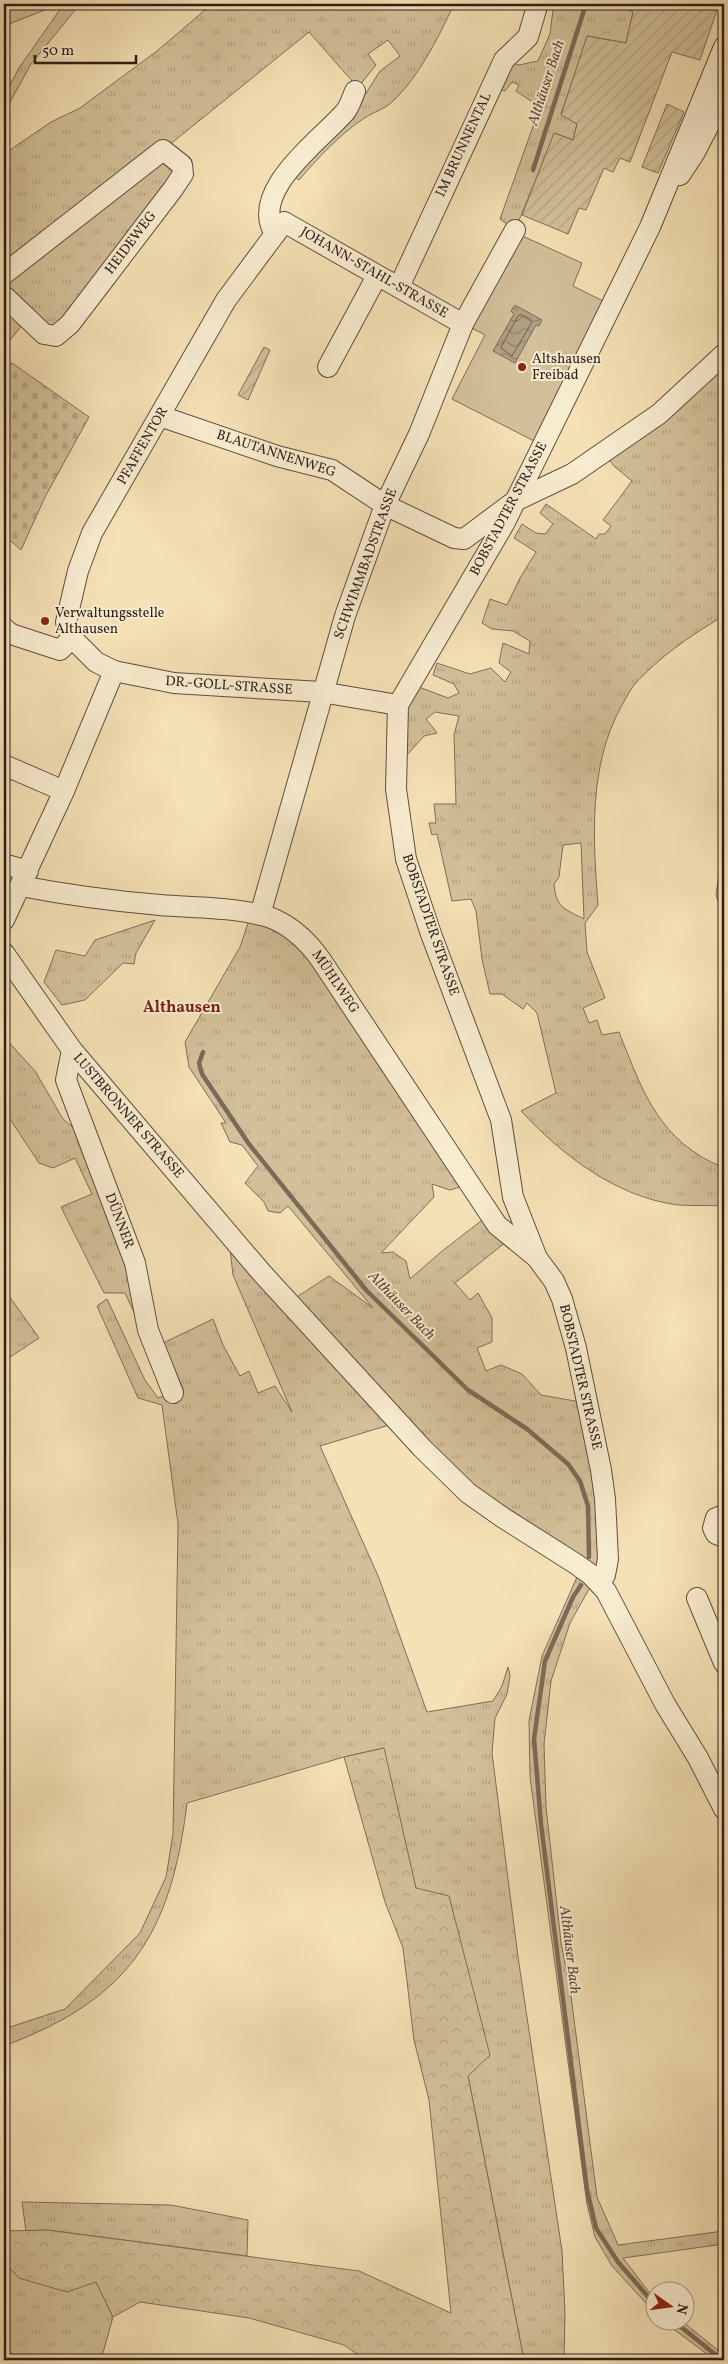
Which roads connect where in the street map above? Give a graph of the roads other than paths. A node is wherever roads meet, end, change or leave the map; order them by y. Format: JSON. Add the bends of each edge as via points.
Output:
{"nodes":[{"id":1,"x":536,"y":10,"type":"dead end"},
{"id":2,"x":724,"y":47,"type":"edge"},
{"id":3,"x":355,"y":91,"type":"dead end"},
{"id":4,"x":724,"y":96,"type":"edge"},
{"id":5,"x":656,"y":210,"type":"junction"},
{"id":6,"x":279,"y":228,"type":"junction"},
{"id":7,"x":515,"y":230,"type":"dead end"},
{"id":8,"x":4,"y":274,"type":"edge"},
{"id":9,"x":378,"y":276,"type":"junction"},
{"id":10,"x":399,"y":286,"type":"junction"},
{"id":11,"x":4,"y":296,"type":"edge"},
{"id":12,"x":463,"y":324,"type":"junction"},
{"id":13,"x":724,"y":354,"type":"edge"},
{"id":14,"x":328,"y":367,"type":"dead end"},
{"id":15,"x":160,"y":416,"type":"junction"},
{"id":16,"x":516,"y":500,"type":"junction"},
{"id":17,"x":385,"y":505,"type":"junction"},
{"id":18,"x":4,"y":628,"type":"edge"},
{"id":19,"x":72,"y":638,"type":"junction"},
{"id":20,"x":114,"y":671,"type":"junction"},
{"id":21,"x":321,"y":692,"type":"junction"},
{"id":22,"x":398,"y":706,"type":"junction"},
{"id":23,"x":4,"y":766,"type":"edge"},
{"id":24,"x":64,"y":791,"type":"junction"},
{"id":25,"x":4,"y":864,"type":"edge"},
{"id":26,"x":24,"y":879,"type":"junction"},
{"id":27,"x":260,"y":915,"type":"junction"},
{"id":28,"x":4,"y":920,"type":"edge"},
{"id":29,"x":4,"y":953,"type":"edge"},
{"id":30,"x":72,"y":1050,"type":"junction"},
{"id":31,"x":537,"y":1258,"type":"junction"},
{"id":32,"x":173,"y":1392,"type":"dead end"},
{"id":33,"x":724,"y":1515,"type":"edge"},
{"id":34,"x":724,"y":1537,"type":"edge"},
{"id":35,"x":600,"y":1583,"type":"junction"},
{"id":36,"x":697,"y":1598,"type":"dead end"},
{"id":37,"x":724,"y":1663,"type":"edge"},
{"id":38,"x":724,"y":1809,"type":"edge"}],
"edges":[{"from":1,"to":10,"type":"street","name":"IM BRUNNENTAL","via":[[528,37],[504,60]]},
{"from":2,"to":5,"type":"street","name":"BOBSTADTER STRASSE"},
{"from":3,"to":6,"type":"street","via":[[346,110],[286,170],[273,200],[270,225]]},
{"from":4,"to":5,"type":"street","via":[[695,152]]},
{"from":5,"to":16,"type":"street","name":"BOBSTADTER STRASSE"},
{"from":6,"to":9,"type":"street","name":"JOHANN-STAHL-STRASSE"},
{"from":6,"to":15,"type":"street","name":"PFAFFENTOR","via":[[226,300]]},
{"from":7,"to":12,"type":"street","name":"SCHWIMMBADSTRASSE"},
{"from":8,"to":11,"type":"street","name":"HEIDEWEG","via":[[163,150],[182,165],[183,174],[70,324],[56,336],[44,334]]},
{"from":9,"to":10,"type":"street","name":"JOHANN-STAHL-STRASSE"},
{"from":9,"to":14,"type":"street"},
{"from":10,"to":12,"type":"street","name":"JOHANN-STAHL-STRASSE"},
{"from":12,"to":17,"type":"street","name":"SCHWIMMBADSTRASSE","via":[[419,434]]},
{"from":13,"to":16,"type":"street","via":[[659,414],[620,442],[572,474]]},
{"from":15,"to":17,"type":"street","name":"BLAUTANNENWEG","via":[[277,456],[332,470]]},
{"from":15,"to":19,"type":"street","name":"PFAFFENTOR","via":[[92,533],[78,571],[66,622]]},
{"from":16,"to":17,"type":"street","name":"BLAUTANNENWEG","via":[[464,539],[454,538]]},
{"from":16,"to":22,"type":"street","name":"BOBSTADTER STRASSE"},
{"from":17,"to":21,"type":"street","name":"SCHWIMMBADSTRASSE"},
{"from":18,"to":19,"type":"street","via":[[11,634],[60,650]]},
{"from":19,"to":20,"type":"street","via":[[96,662]]},
{"from":20,"to":21,"type":"street","name":"DR.-GOLL-STRASSE","via":[[174,684]]},
{"from":20,"to":24,"type":"street"},
{"from":21,"to":22,"type":"street","name":"DR.-GOLL-STRASSE"},
{"from":21,"to":27,"type":"street","name":"SCHWIMMBADSTRASSE"},
{"from":22,"to":31,"type":"street","name":"BOBSTADTER STRASSE","via":[[396,789],[406,860],[430,934],[501,1120],[513,1197]]},
{"from":23,"to":24,"type":"street"},
{"from":24,"to":26,"type":"street"},
{"from":25,"to":26,"type":"street","name":"MÜHLWEG"},
{"from":26,"to":27,"type":"street","name":"MÜHLWEG","via":[[68,895]]},
{"from":26,"to":28,"type":"street"},
{"from":27,"to":31,"type":"street","name":"MÜHLWEG","via":[[291,929],[313,949],[497,1225]]},
{"from":29,"to":30,"type":"street","name":"LUSTBRONNER STRASSE"},
{"from":30,"to":32,"type":"street","name":"DÜNNER","via":[[66,1080],[135,1263],[148,1330]]},
{"from":30,"to":35,"type":"street","name":"LUSTBRONNER STRASSE","via":[[261,1272],[455,1481]]},
{"from":31,"to":35,"type":"street","name":"BOBSTADTER STRASSE","via":[[554,1281],[562,1299],[576,1348],[601,1470],[608,1559]]},
{"from":33,"to":34,"type":"street","via":[[716,1518],[713,1528],[716,1534]]},
{"from":35,"to":38,"type":"street","name":"LUSTBRONNER STRASSE"},
{"from":36,"to":37,"type":"street"}]}
